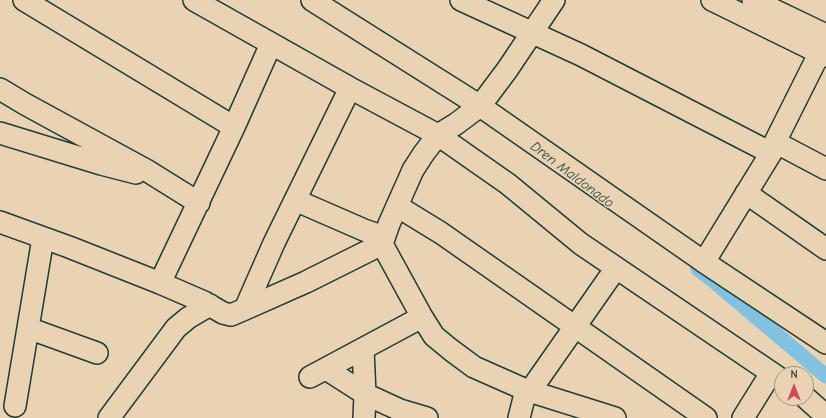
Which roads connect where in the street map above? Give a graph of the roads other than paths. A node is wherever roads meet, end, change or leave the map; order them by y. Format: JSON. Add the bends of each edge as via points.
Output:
{"nodes":[{"id":1,"x":24,"y":0,"type":"edge"},
{"id":2,"x":194,"y":0,"type":"edge"},
{"id":3,"x":312,"y":0,"type":"edge"},
{"id":4,"x":461,"y":0,"type":"edge"},
{"id":5,"x":554,"y":0,"type":"edge"},
{"id":6,"x":712,"y":0,"type":"edge"},
{"id":7,"x":753,"y":0,"type":"edge"},
{"id":8,"x":532,"y":33,"type":"junction"},
{"id":9,"x":271,"y":44,"type":"junction"},
{"id":10,"x":825,"y":46,"type":"edge"},
{"id":11,"x":350,"y":88,"type":"junction"},
{"id":12,"x":0,"y":89,"type":"edge"},
{"id":13,"x":480,"y":106,"type":"junction"},
{"id":14,"x":234,"y":127,"type":"junction"},
{"id":15,"x":0,"y":133,"type":"edge"},
{"id":16,"x":438,"y":135,"type":"junction"},
{"id":17,"x":773,"y":148,"type":"junction"},
{"id":18,"x":826,"y":169,"type":"edge"},
{"id":19,"x":146,"y":170,"type":"junction"},
{"id":20,"x":746,"y":193,"type":"junction"},
{"id":21,"x":295,"y":200,"type":"junction"},
{"id":22,"x":199,"y":203,"type":"junction"},
{"id":23,"x":397,"y":206,"type":"junction"},
{"id":24,"x":0,"y":222,"type":"edge"},
{"id":25,"x":43,"y":238,"type":"junction"},
{"id":26,"x":383,"y":240,"type":"junction"},
{"id":27,"x":826,"y":249,"type":"edge"},
{"id":28,"x":704,"y":262,"type":"junction"},
{"id":29,"x":616,"y":268,"type":"junction"},
{"id":30,"x":160,"y":283,"type":"junction"},
{"id":31,"x":210,"y":305,"type":"junction"},
{"id":32,"x":245,"y":309,"type":"junction"},
{"id":33,"x":422,"y":318,"type":"junction"},
{"id":34,"x":575,"y":327,"type":"junction"},
{"id":35,"x":28,"y":328,"type":"junction"},
{"id":36,"x":826,"y":343,"type":"edge"},
{"id":37,"x":363,"y":349,"type":"junction"},
{"id":38,"x":97,"y":353,"type":"dead end"},
{"id":39,"x":774,"y":376,"type":"edge"},
{"id":40,"x":774,"y":379,"type":"edge"},
{"id":41,"x":528,"y":390,"type":"junction"},
{"id":42,"x":365,"y":394,"type":"junction"},
{"id":43,"x":814,"y":405,"type":"edge"},
{"id":44,"x":15,"y":406,"type":"dead end"},
{"id":45,"x":826,"y":416,"type":"edge"},
{"id":46,"x":109,"y":418,"type":"edge"},
{"id":47,"x":364,"y":418,"type":"edge"},
{"id":48,"x":427,"y":418,"type":"edge"},
{"id":49,"x":519,"y":418,"type":"edge"},
{"id":50,"x":615,"y":418,"type":"edge"},
{"id":51,"x":706,"y":418,"type":"edge"},
{"id":52,"x":743,"y":418,"type":"edge"}],
"edges":[{"from":1,"to":14,"type":"street"},
{"from":2,"to":9,"type":"street"},
{"from":3,"to":13,"type":"street"},
{"from":4,"to":8,"type":"street"},
{"from":5,"to":8,"type":"street"},
{"from":6,"to":10,"type":"street"},
{"from":7,"to":10,"type":"street"},
{"from":8,"to":13,"type":"street"},
{"from":8,"to":17,"type":"street"},
{"from":9,"to":11,"type":"street"},
{"from":9,"to":14,"type":"street"},
{"from":10,"to":17,"type":"street"},
{"from":11,"to":16,"type":"street"},
{"from":11,"to":21,"type":"street"},
{"from":12,"to":19,"type":"street"},
{"from":13,"to":16,"type":"street"},
{"from":13,"to":28,"type":"street"},
{"from":14,"to":22,"type":"street"},
{"from":15,"to":19,"type":"street","via":[[129,172],[139,173]]},
{"from":16,"to":23,"type":"street","via":[[413,170]]},
{"from":16,"to":29,"type":"street","via":[[508,184],[581,244]]},
{"from":17,"to":18,"type":"street"},
{"from":17,"to":20,"type":"street"},
{"from":19,"to":22,"type":"street"},
{"from":20,"to":27,"type":"street"},
{"from":20,"to":28,"type":"street"},
{"from":21,"to":26,"type":"street"},
{"from":21,"to":32,"type":"street"},
{"from":22,"to":30,"type":"street"},
{"from":23,"to":26,"type":"street"},
{"from":23,"to":34,"type":"street","via":[[441,233]]},
{"from":24,"to":25,"type":"street"},
{"from":25,"to":30,"type":"street"},
{"from":25,"to":35,"type":"street"},
{"from":26,"to":32,"type":"street","via":[[306,282]]},
{"from":26,"to":33,"type":"street"},
{"from":28,"to":36,"type":"street"},
{"from":29,"to":34,"type":"street"},
{"from":29,"to":39,"type":"street"},
{"from":30,"to":31,"type":"street"},
{"from":31,"to":32,"type":"street","via":[[231,315]]},
{"from":31,"to":46,"type":"street","via":[[176,328]]},
{"from":33,"to":37,"type":"street"},
{"from":33,"to":41,"type":"street","via":[[434,336],[468,363]]},
{"from":34,"to":41,"type":"street"},
{"from":34,"to":51,"type":"street"},
{"from":35,"to":38,"type":"street"},
{"from":35,"to":44,"type":"street"},
{"from":37,"to":42,"type":"street"},
{"from":37,"to":42,"type":"street","via":[[318,373]]},
{"from":40,"to":52,"type":"street"},
{"from":41,"to":49,"type":"street"},
{"from":41,"to":50,"type":"street"},
{"from":42,"to":47,"type":"street"},
{"from":42,"to":48,"type":"street","via":[[400,410]]},
{"from":43,"to":45,"type":"street"}]}
